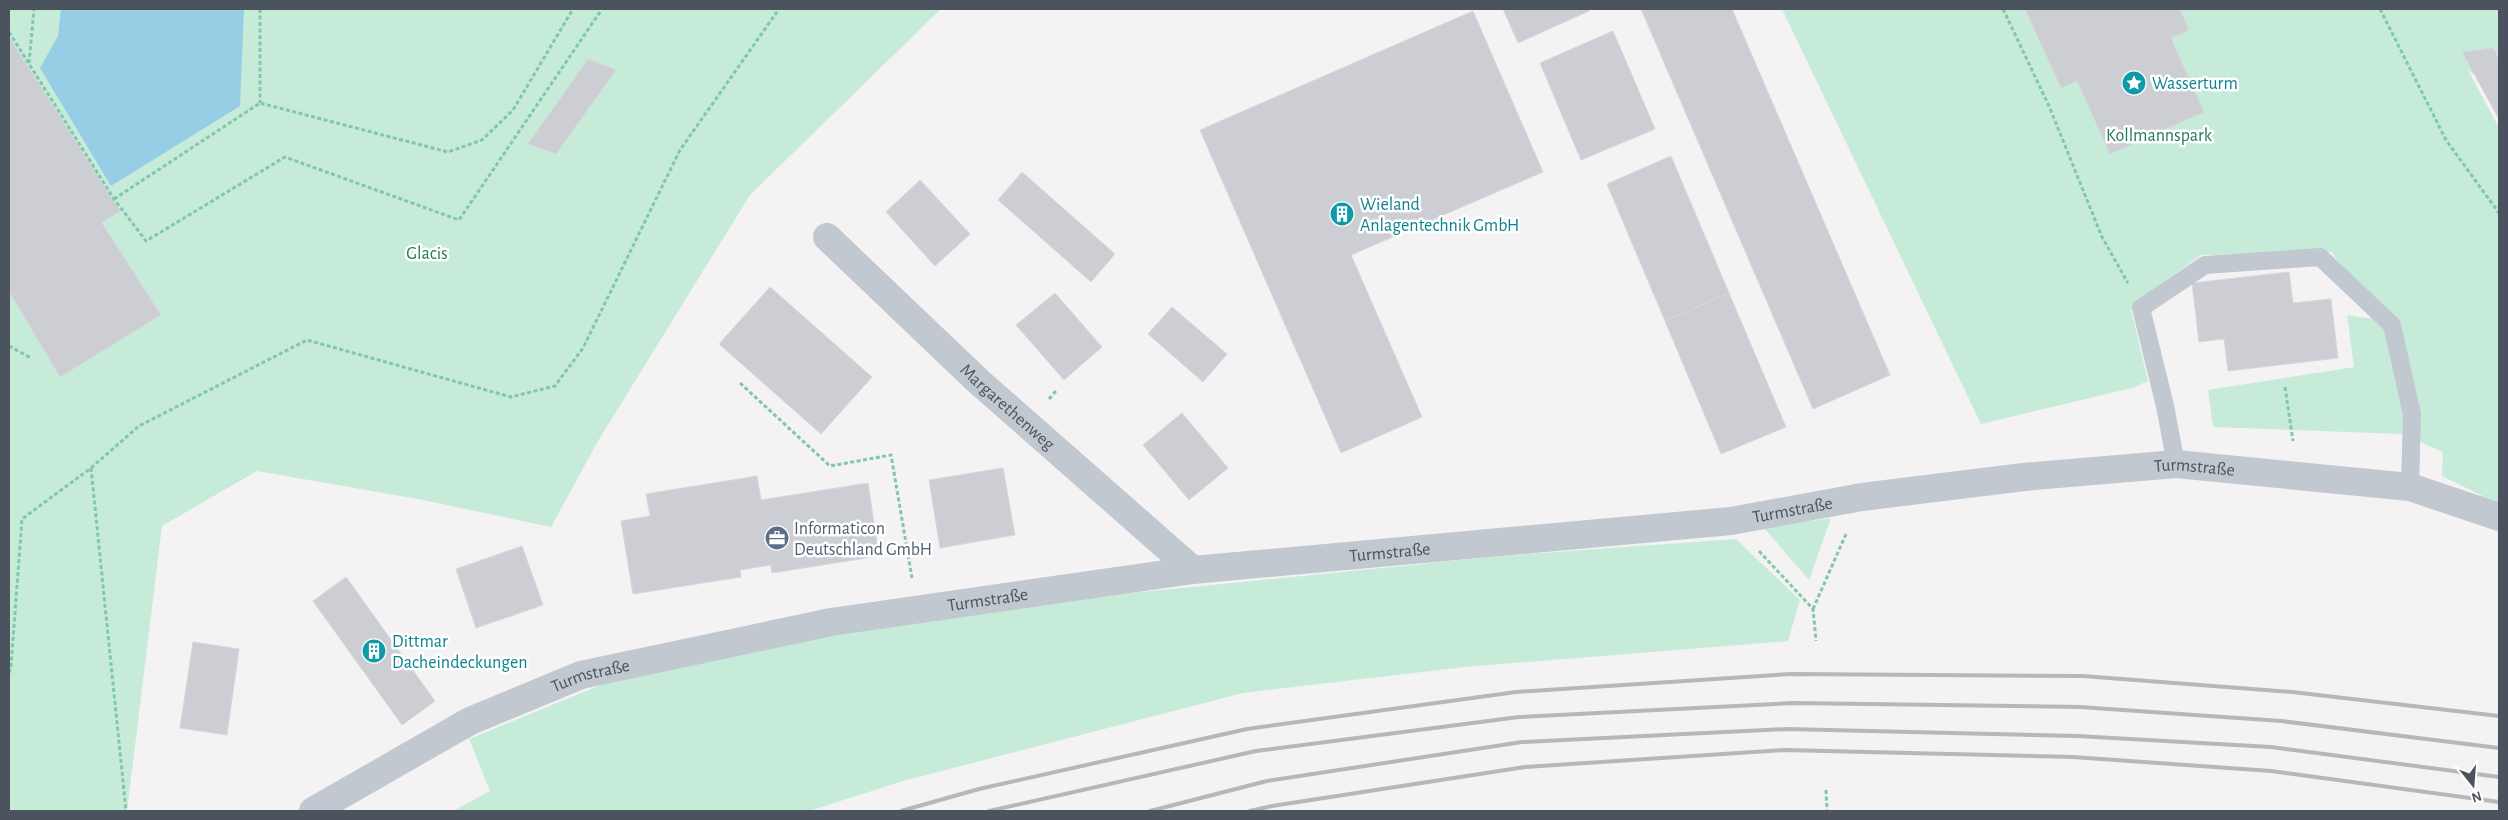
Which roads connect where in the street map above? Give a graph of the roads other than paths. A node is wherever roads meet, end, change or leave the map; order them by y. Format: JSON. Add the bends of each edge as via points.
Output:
{"nodes":[{"id":1,"x":827,"y":237,"type":"dead end"},
{"id":2,"x":2176,"y":464,"type":"junction"},
{"id":3,"x":2410,"y":487,"type":"junction"},
{"id":4,"x":2499,"y":518,"type":"edge"},
{"id":5,"x":1193,"y":570,"type":"junction"},
{"id":6,"x":313,"y":811,"type":"edge"}],
"edges":[{"from":1,"to":5,"type":"street","name":"Margarethenweg","via":[[978,381]]},
{"from":2,"to":3,"type":"street","name":"Turmstraße"},
{"from":2,"to":3,"type":"lane","via":[[2141,308],[2205,265],[2320,257],[2392,325],[2412,414]]},
{"from":2,"to":5,"type":"street","name":"Turmstraße","via":[[1862,496],[1731,521]]},
{"from":3,"to":4,"type":"street","name":"Turmstraße"},
{"from":5,"to":6,"type":"street","name":"Turmstraße","via":[[831,622],[581,675],[470,721]]}]}
